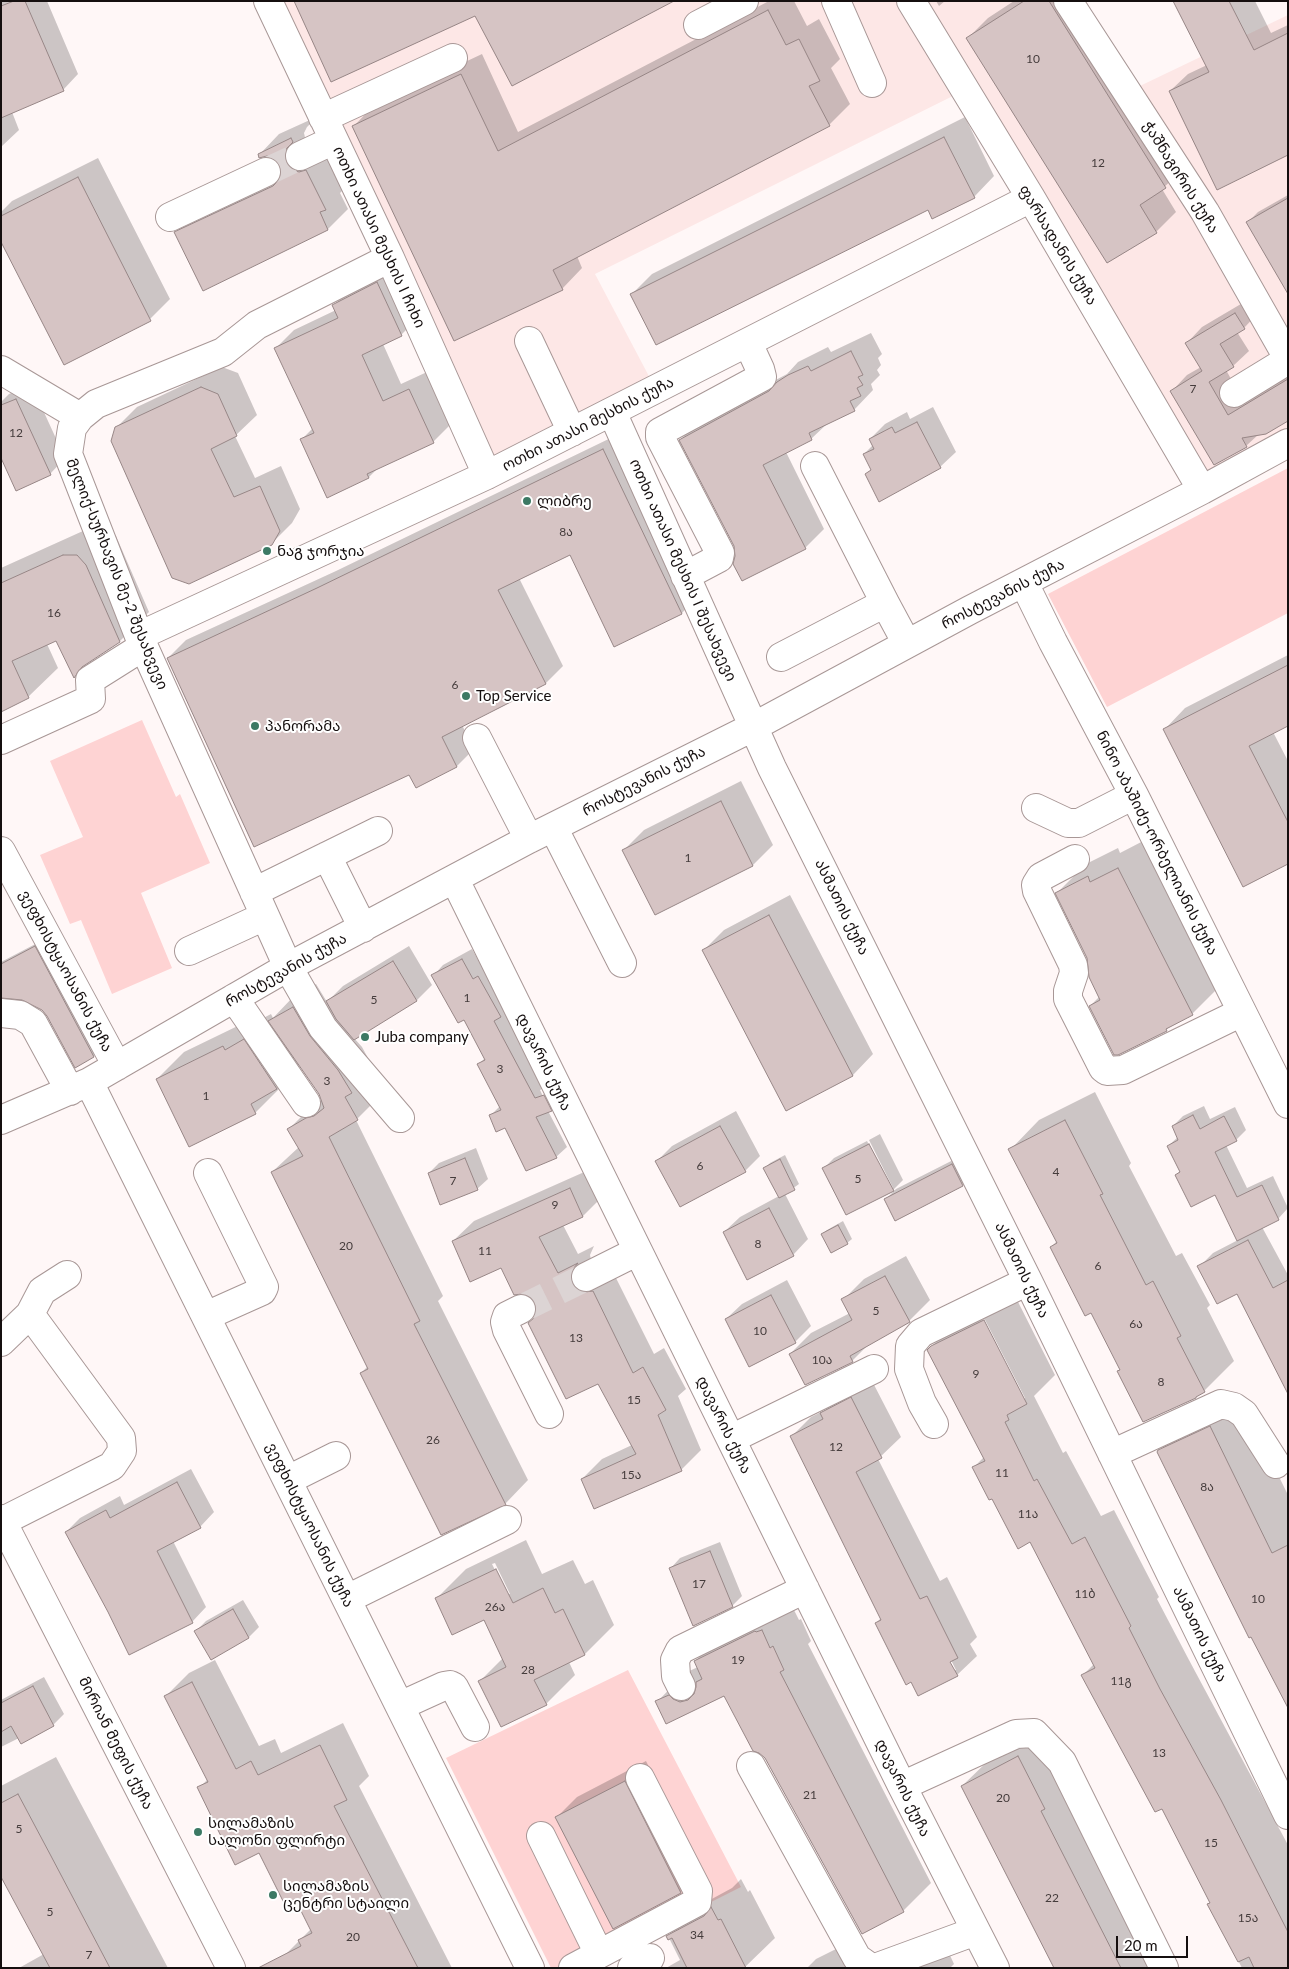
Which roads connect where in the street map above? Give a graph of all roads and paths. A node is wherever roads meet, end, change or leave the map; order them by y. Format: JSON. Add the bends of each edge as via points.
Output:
{"nodes":[{"id":1,"x":268,"y":1,"type":"edge"},
{"id":2,"x":744,"y":1,"type":"edge"},
{"id":3,"x":836,"y":1,"type":"edge"},
{"id":4,"x":911,"y":1,"type":"edge"},
{"id":5,"x":1068,"y":1,"type":"edge"},
{"id":6,"x":698,"y":25,"type":"dead end"},
{"id":7,"x":454,"y":58,"type":"dead end"},
{"id":8,"x":872,"y":83,"type":"dead end"},
{"id":9,"x":316,"y":117,"type":"junction"},
{"id":10,"x":300,"y":156,"type":"tunnel mouth"},
{"id":11,"x":266,"y":172,"type":"tunnel mouth"},
{"id":12,"x":1031,"y":198,"type":"junction"},
{"id":13,"x":170,"y":217,"type":"dead end"},
{"id":14,"x":390,"y":258,"type":"junction"},
{"id":15,"x":529,"y":341,"type":"dead end"},
{"id":16,"x":748,"y":343,"type":"junction"},
{"id":17,"x":1288,"y":359,"type":"edge"},
{"id":18,"x":1,"y":370,"type":"edge"},
{"id":19,"x":1234,"y":393,"type":"dead end"},
{"id":20,"x":612,"y":412,"type":"junction"},
{"id":21,"x":80,"y":417,"type":"junction"},
{"id":22,"x":572,"y":432,"type":"junction"},
{"id":23,"x":1288,"y":443,"type":"edge"},
{"id":24,"x":815,"y":466,"type":"dead end"},
{"id":25,"x":487,"y":474,"type":"junction"},
{"id":26,"x":1202,"y":490,"type":"junction"},
{"id":27,"x":685,"y":576,"type":"junction"},
{"id":28,"x":1024,"y":583,"type":"junction"},
{"id":29,"x":885,"y":603,"type":"junction"},
{"id":30,"x":142,"y":641,"type":"junction"},
{"id":31,"x":907,"y":644,"type":"junction"},
{"id":32,"x":781,"y":657,"type":"dead end"},
{"id":33,"x":753,"y":727,"type":"junction"},
{"id":34,"x":477,"y":738,"type":"dead end"},
{"id":35,"x":1,"y":740,"type":"edge"},
{"id":36,"x":1134,"y":795,"type":"junction"},
{"id":37,"x":1036,"y":808,"type":"dead end"},
{"id":38,"x":553,"y":827,"type":"junction"},
{"id":39,"x":378,"y":831,"type":"dead end"},
{"id":40,"x":529,"y":840,"type":"junction"},
{"id":41,"x":1,"y":851,"type":"edge"},
{"id":42,"x":327,"y":856,"type":"junction"},
{"id":43,"x":1075,"y":859,"type":"dead end"},
{"id":44,"x":455,"y":880,"type":"junction"},
{"id":45,"x":260,"y":904,"type":"junction"},
{"id":46,"x":362,"y":928,"type":"junction"},
{"id":47,"x":189,"y":952,"type":"dead end"},
{"id":48,"x":622,"y":963,"type":"dead end"},
{"id":49,"x":288,"y":967,"type":"junction"},
{"id":50,"x":234,"y":998,"type":"junction"},
{"id":51,"x":1242,"y":1012,"type":"junction"},
{"id":52,"x":1,"y":1013,"type":"edge"},
{"id":53,"x":117,"y":1066,"type":"junction"},
{"id":54,"x":80,"y":1087,"type":"junction"},
{"id":55,"x":306,"y":1103,"type":"dead end"},
{"id":56,"x":1288,"y":1104,"type":"edge"},
{"id":57,"x":400,"y":1118,"type":"dead end"},
{"id":58,"x":1,"y":1120,"type":"edge"},
{"id":59,"x":208,"y":1173,"type":"dead end"},
{"id":60,"x":638,"y":1251,"type":"junction"},
{"id":61,"x":67,"y":1275,"type":"dead end"},
{"id":62,"x":586,"y":1277,"type":"tunnel mouth"},
{"id":63,"x":1028,"y":1281,"type":"junction"},
{"id":64,"x":520,"y":1309,"type":"tunnel mouth"},
{"id":65,"x":30,"y":1314,"type":"junction"},
{"id":66,"x":206,"y":1316,"type":"junction"},
{"id":67,"x":1,"y":1342,"type":"edge"},
{"id":68,"x":874,"y":1369,"type":"dead end"},
{"id":69,"x":549,"y":1414,"type":"dead end"},
{"id":70,"x":934,"y":1424,"type":"dead end"},
{"id":71,"x":731,"y":1439,"type":"junction"},
{"id":72,"x":1112,"y":1454,"type":"junction"},
{"id":73,"x":336,"y":1456,"type":"dead end"},
{"id":74,"x":1276,"y":1464,"type":"dead end"},
{"id":75,"x":288,"y":1480,"type":"junction"},
{"id":76,"x":507,"y":1520,"type":"dead end"},
{"id":77,"x":2,"y":1521,"type":"edge"},
{"id":78,"x":805,"y":1589,"type":"junction"},
{"id":79,"x":347,"y":1599,"type":"junction"},
{"id":80,"x":681,"y":1686,"type":"dead end"},
{"id":81,"x":400,"y":1706,"type":"junction"},
{"id":82,"x":475,"y":1727,"type":"dead end"},
{"id":83,"x":751,"y":1766,"type":"dead end"},
{"id":84,"x":640,"y":1778,"type":"dead end"},
{"id":85,"x":902,"y":1786,"type":"junction"},
{"id":86,"x":1288,"y":1815,"type":"edge"},
{"id":87,"x":541,"y":1836,"type":"dead end"},
{"id":88,"x":976,"y":1931,"type":"junction"},
{"id":89,"x":599,"y":1954,"type":"junction"},
{"id":90,"x":232,"y":1968,"type":"edge"},
{"id":91,"x":530,"y":1968,"type":"edge"},
{"id":92,"x":572,"y":1968,"type":"edge"},
{"id":93,"x":871,"y":1968,"type":"edge"},
{"id":94,"x":875,"y":1968,"type":"edge"},
{"id":95,"x":995,"y":1968,"type":"edge"},
{"id":96,"x":1164,"y":1968,"type":"edge"}],
"edges":[{"from":1,"to":9,"type":"street","name":"ოთხი ათასი მესხის I ჩიხი"},
{"from":2,"to":6,"type":"street"},
{"from":3,"to":8,"type":"street"},
{"from":4,"to":12,"type":"street","name":"ფარსადანის ქუჩა"},
{"from":5,"to":17,"type":"street","name":"ჭაშნაგირის ქუჩა","via":[[1205,212]]},
{"from":7,"to":9,"type":"street"},
{"from":9,"to":10,"type":"street"},
{"from":9,"to":14,"type":"street","name":"ოთხი ათასი მესხის I ჩიხი"},
{"from":11,"to":13,"type":"street"},
{"from":12,"to":16,"type":"street","name":"ოთხი ათასი მესხის ქუჩა"},
{"from":12,"to":26,"type":"street","name":"ფარსადანის ქუჩა"},
{"from":14,"to":21,"type":"street","via":[[257,325],[223,352],[96,404]]},
{"from":14,"to":25,"type":"street","name":"ოთხი ათასი მესხის I ჩიხი"},
{"from":15,"to":22,"type":"street"},
{"from":16,"to":20,"type":"street","name":"ოთხი ათასი მესხის ქუჩა"},
{"from":16,"to":27,"type":"street","via":[[762,377],[660,432],[720,553],[718,558]]},
{"from":17,"to":19,"type":"street"},
{"from":18,"to":21,"type":"street"},
{"from":20,"to":22,"type":"street","name":"ოთხი ათასი მესხის ქუჩა"},
{"from":20,"to":27,"type":"street","name":"ოთხი ათასი მესხის I შესახვევი"},
{"from":21,"to":30,"type":"street","name":"მელიქ-სურხავის მე-2 შესახვევი","via":[[72,428],[68,454]]},
{"from":22,"to":25,"type":"street","name":"ოთხი ათასი მესხის ქუჩა"},
{"from":23,"to":26,"type":"street","name":"როსტევანის ქუჩა"},
{"from":24,"to":29,"type":"street"},
{"from":25,"to":30,"type":"street","name":"ოთხი ათასი მესხის ქუჩა"},
{"from":26,"to":28,"type":"street","name":"როსტევანის ქუჩა"},
{"from":27,"to":33,"type":"street","name":"ოთხი ათასი მესხის I შესახვევი"},
{"from":28,"to":31,"type":"street","name":"როსტევანის ქუჩა"},
{"from":28,"to":36,"type":"street","name":"ნინო აბაშიძე-ორბელიანის ქუჩა"},
{"from":29,"to":31,"type":"street"},
{"from":29,"to":32,"type":"street"},
{"from":30,"to":35,"type":"street","name":"ოთხი ათასი მესხის ქუჩა","via":[[90,680],[91,699]]},
{"from":30,"to":45,"type":"street","name":"მელიქ-სურხავის მე-2 შესახვევი"},
{"from":31,"to":33,"type":"street","name":"როსტევანის ქუჩა"},
{"from":33,"to":38,"type":"street","name":"როსტევანის ქუჩა"},
{"from":33,"to":63,"type":"street","name":"ასმათის ქუჩა"},
{"from":34,"to":40,"type":"street"},
{"from":36,"to":37,"type":"street","via":[[1079,823],[1068,823]]},
{"from":36,"to":51,"type":"street","name":"ნინო აბაშიძე-ორბელიანის ქუჩა"},
{"from":38,"to":40,"type":"street","name":"როსტევანის ქუჩა"},
{"from":38,"to":48,"type":"street"},
{"from":39,"to":42,"type":"street"},
{"from":40,"to":44,"type":"street","name":"როსტევანის ქუჩა"},
{"from":41,"to":53,"type":"street","name":"ვეფხისტყაოსანის ქუჩა"},
{"from":42,"to":45,"type":"street"},
{"from":42,"to":46,"type":"street"},
{"from":43,"to":51,"type":"street","via":[[1041,877],[1036,885],[1073,965],[1068,999],[1103,1068],[1107,1071],[1123,1070]]},
{"from":44,"to":46,"type":"street","name":"როსტევანის ქუჩა"},
{"from":44,"to":60,"type":"street","name":"დავარის ქუჩა"},
{"from":45,"to":47,"type":"street"},
{"from":45,"to":49,"type":"street","name":"მელიქ-სურხავის მე-2 შესახვევი"},
{"from":46,"to":49,"type":"street","name":"როსტევანის ქუჩა"},
{"from":49,"to":50,"type":"street","name":"როსტევანის ქუჩა"},
{"from":49,"to":57,"type":"street","name":"მელიქ-სურხავის მე-2 შესახვევი","via":[[323,1028]]},
{"from":50,"to":53,"type":"street","name":"როსტევანის ქუჩა"},
{"from":50,"to":55,"type":"street"},
{"from":51,"to":56,"type":"street","name":"ნინო აბაშიძე-ორბელიანის ქუჩა"},
{"from":52,"to":54,"type":"street","name":"ვეფხისტყაოსანის ქუჩა","via":[[20,1016],[33,1023]]},
{"from":53,"to":54,"type":"street","name":"როსტევანის ქუჩა"},
{"from":54,"to":58,"type":"street","name":"როსტევანის ქუჩა"},
{"from":54,"to":66,"type":"street","name":"ვეფხისტყაოსანის ქუჩა"},
{"from":59,"to":66,"type":"street","via":[[264,1287],[262,1291]]},
{"from":60,"to":62,"type":"street"},
{"from":60,"to":71,"type":"street","name":"დავარის ქუჩა"},
{"from":61,"to":65,"type":"street","via":[[42,1291]]},
{"from":63,"to":70,"type":"street","via":[[921,1333],[910,1346],[909,1369],[922,1404]]},
{"from":63,"to":72,"type":"street","name":"ასმათის ქუჩა"},
{"from":64,"to":69,"type":"street","via":[[507,1316],[507,1330]]},
{"from":65,"to":67,"type":"street"},
{"from":65,"to":77,"type":"street","via":[[121,1438],[122,1451],[112,1466]]},
{"from":66,"to":75,"type":"street","name":"ვეფხისტყაოსანის ქუჩა"},
{"from":68,"to":71,"type":"street"},
{"from":71,"to":78,"type":"street","name":"დავარის ქუჩა"},
{"from":72,"to":74,"type":"street","via":[[1221,1404],[1244,1414]]},
{"from":72,"to":86,"type":"street","name":"ასმათის ქუჩა"},
{"from":73,"to":75,"type":"street"},
{"from":75,"to":79,"type":"street","name":"ვეფხისტყაოსანის ქუჩა"},
{"from":76,"to":79,"type":"street"},
{"from":77,"to":90,"type":"street","name":"მირიან მეფის ქუჩა"},
{"from":78,"to":80,"type":"street","via":[[680,1650],[675,1660],[676,1676]]},
{"from":78,"to":85,"type":"street","name":"დავარის ქუჩა"},
{"from":79,"to":81,"type":"street","name":"ვეფხისტყაოსანის ქუჩა"},
{"from":81,"to":82,"type":"street","via":[[450,1685]]},
{"from":81,"to":91,"type":"street","name":"ვეფხისტყაოსანის ქუჩა"},
{"from":83,"to":93,"type":"street","via":[[857,1958]]},
{"from":84,"to":89,"type":"street","via":[[698,1892],[697,1902]]},
{"from":85,"to":88,"type":"street","name":"დავარის ქუჩა"},
{"from":85,"to":96,"type":"street","via":[[1016,1734],[1034,1733],[1062,1762]]},
{"from":87,"to":89,"type":"street"},
{"from":88,"to":94,"type":"street"},
{"from":88,"to":95,"type":"street","name":"დავარის ქუჩა"},
{"from":89,"to":92,"type":"street"}]}
